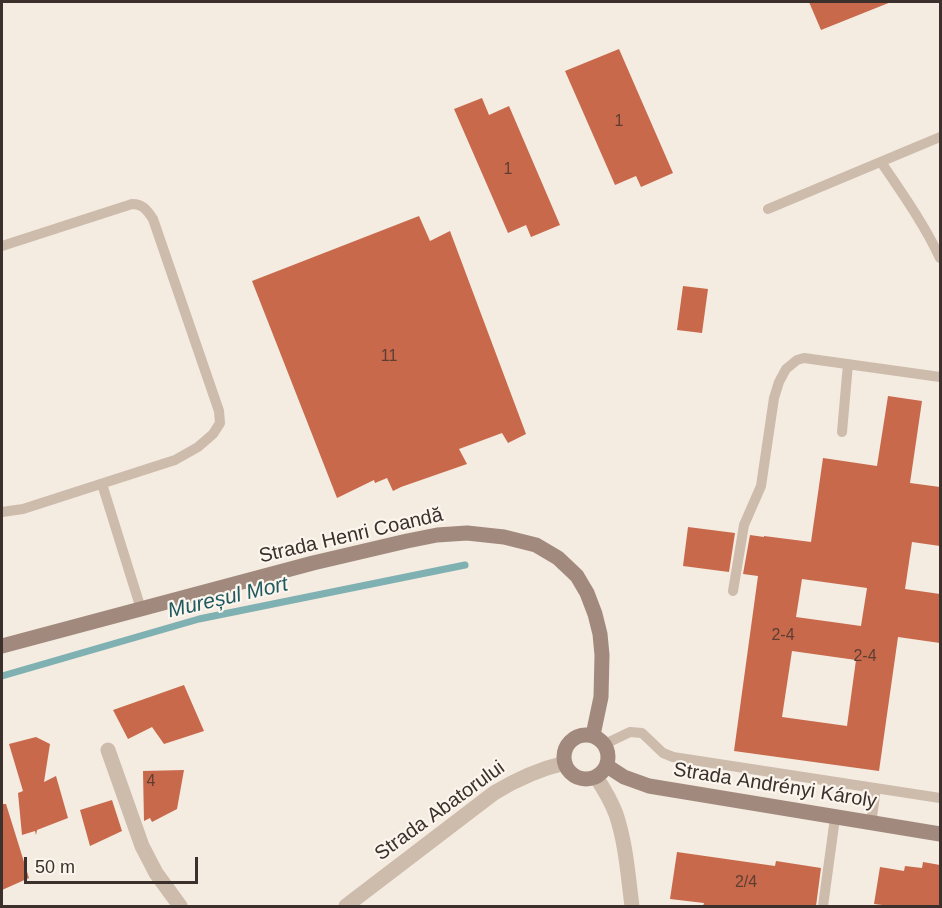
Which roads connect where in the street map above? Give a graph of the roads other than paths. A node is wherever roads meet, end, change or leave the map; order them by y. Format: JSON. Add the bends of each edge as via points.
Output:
{"nodes":[{"id":1,"x":940,"y":137,"type":"edge"},
{"id":2,"x":881,"y":162,"type":"junction"},
{"id":3,"x":768,"y":210,"type":"dead end"},
{"id":4,"x":2,"y":246,"type":"edge"},
{"id":5,"x":939,"y":250,"type":"edge"},
{"id":6,"x":848,"y":364,"type":"junction"},
{"id":7,"x":940,"y":377,"type":"edge"},
{"id":8,"x":842,"y":432,"type":"dead end"},
{"id":9,"x":102,"y":484,"type":"junction"},
{"id":10,"x":2,"y":512,"type":"edge"},
{"id":11,"x":733,"y":591,"type":"dead end"},
{"id":12,"x":141,"y":609,"type":"junction"},
{"id":13,"x":2,"y":646,"type":"edge"},
{"id":14,"x":599,"y":740,"type":"junction"},
{"id":15,"x":108,"y":750,"type":"dead end"},
{"id":16,"x":565,"y":763,"type":"junction"},
{"id":17,"x":602,"y":772,"type":"junction"},
{"id":18,"x":876,"y":788,"type":"junction"},
{"id":19,"x":940,"y":798,"type":"edge"},
{"id":20,"x":835,"y":818,"type":"junction"},
{"id":21,"x":872,"y":824,"type":"junction"},
{"id":22,"x":940,"y":834,"type":"edge"},
{"id":23,"x":180,"y":906,"type":"edge"},
{"id":24,"x":346,"y":906,"type":"edge"},
{"id":25,"x":632,"y":906,"type":"edge"},
{"id":26,"x":823,"y":906,"type":"edge"}],
"edges":[{"from":1,"to":2,"type":"lane"},
{"from":2,"to":3,"type":"lane"},
{"from":2,"to":5,"type":"lane"},
{"from":4,"to":9,"type":"lane","via":[[132,204],[144,207],[153,219],[220,423],[198,447],[175,460]]},
{"from":6,"to":7,"type":"lane"},
{"from":6,"to":8,"type":"lane"},
{"from":6,"to":11,"type":"lane","via":[[804,358],[786,369],[779,382],[760,486],[744,525]]},
{"from":9,"to":10,"type":"lane"},
{"from":9,"to":12,"type":"lane"},
{"from":12,"to":13,"type":"street","name":"Strada Henri Coandă"},
{"from":12,"to":14,"type":"street","name":"Strada Henri Coandă","via":[[437,535],[467,533],[536,545],[577,576],[595,614],[602,655]]},
{"from":14,"to":16,"type":"street","via":[[579,735],[569,742]]},
{"from":14,"to":17,"type":"street","via":[[608,751]]},
{"from":14,"to":18,"type":"lane","via":[[635,731],[673,757]]},
{"from":15,"to":23,"type":"street","via":[[142,846]]},
{"from":16,"to":17,"type":"street","via":[[570,773],[583,779]]},
{"from":16,"to":24,"type":"street","name":"Strada Abatorului","via":[[530,773],[494,793]]},
{"from":17,"to":20,"type":"street","name":"Strada Andrényi Károly","via":[[649,786]]},
{"from":17,"to":25,"type":"street","via":[[623,843]]},
{"from":18,"to":19,"type":"lane"},
{"from":18,"to":21,"type":"lane"},
{"from":20,"to":21,"type":"street","name":"Strada Andrényi Károly"},
{"from":20,"to":26,"type":"lane"},
{"from":21,"to":22,"type":"street","name":"Strada Andrényi Károly"}]}
